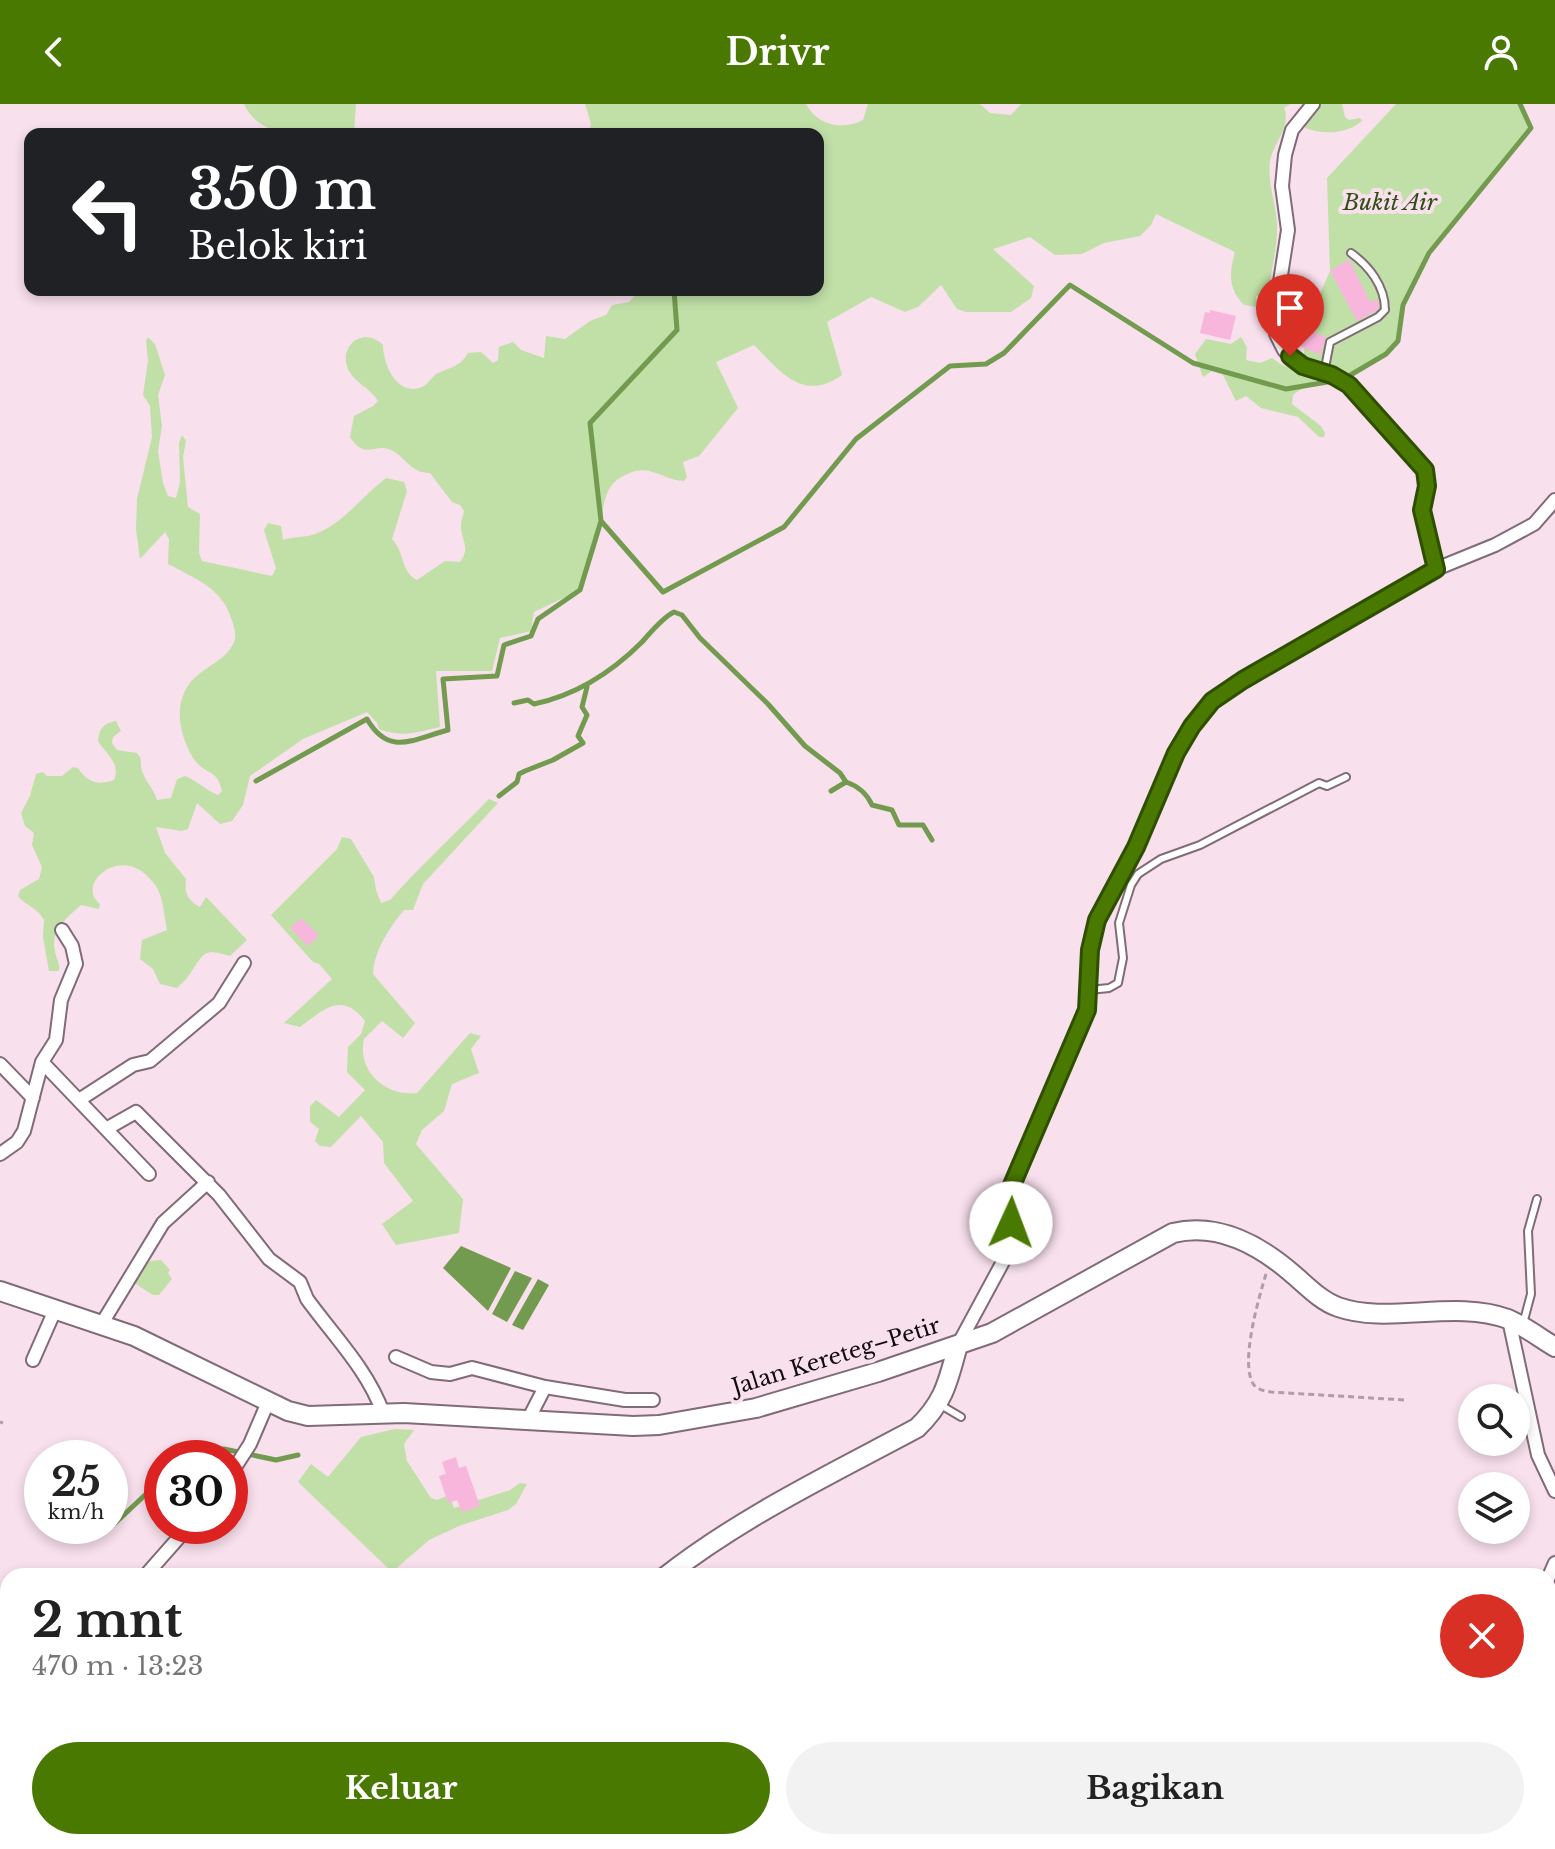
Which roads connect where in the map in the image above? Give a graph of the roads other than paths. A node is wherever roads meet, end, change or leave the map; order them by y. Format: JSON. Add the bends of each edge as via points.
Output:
{"nodes":[{"id":1,"x":1313,"y":104,"type":"edge"},
{"id":2,"x":1351,"y":253,"type":"dead end"},
{"id":3,"x":1333,"y":376,"type":"junction"},
{"id":4,"x":1555,"y":500,"type":"edge"},
{"id":5,"x":1436,"y":569,"type":"junction"},
{"id":6,"x":1346,"y":777,"type":"dead end"},
{"id":7,"x":62,"y":930,"type":"dead end"},
{"id":8,"x":244,"y":963,"type":"dead end"},
{"id":9,"x":1089,"y":990,"type":"junction"},
{"id":10,"x":42,"y":1062,"type":"junction"},
{"id":11,"x":0,"y":1064,"type":"edge"},
{"id":12,"x":33,"y":1098,"type":"junction"},
{"id":13,"x":79,"y":1100,"type":"junction"},
{"id":14,"x":106,"y":1129,"type":"junction"},
{"id":15,"x":0,"y":1154,"type":"edge"},
{"id":16,"x":149,"y":1174,"type":"dead end"},
{"id":17,"x":208,"y":1182,"type":"junction"},
{"id":18,"x":1537,"y":1199,"type":"dead end"},
{"id":19,"x":0,"y":1291,"type":"edge"},
{"id":20,"x":55,"y":1310,"type":"junction"},
{"id":21,"x":1516,"y":1324,"type":"junction"},
{"id":22,"x":101,"y":1325,"type":"junction"},
{"id":23,"x":958,"y":1345,"type":"junction"},
{"id":24,"x":1555,"y":1347,"type":"edge"},
{"id":25,"x":396,"y":1357,"type":"dead end"},
{"id":26,"x":33,"y":1360,"type":"dead end"},
{"id":27,"x":545,"y":1387,"type":"junction"},
{"id":28,"x":653,"y":1400,"type":"dead end"},
{"id":29,"x":268,"y":1402,"type":"junction"},
{"id":30,"x":939,"y":1404,"type":"junction"},
{"id":31,"x":383,"y":1413,"type":"junction"},
{"id":32,"x":961,"y":1417,"type":"dead end"},
{"id":33,"x":528,"y":1420,"type":"junction"},
{"id":34,"x":248,"y":1447,"type":"edge"},
{"id":35,"x":1555,"y":1491,"type":"edge"},
{"id":36,"x":173,"y":1544,"type":"edge"},
{"id":37,"x":152,"y":1568,"type":"edge"},
{"id":38,"x":676,"y":1568,"type":"edge"}],
"edges":[{"from":1,"to":3,"type":"street","via":[[1292,130],[1285,155],[1282,186],[1288,230],[1275,323],[1284,350],[1303,366]]},
{"from":2,"to":3,"type":"lane","via":[[1372,271],[1385,310],[1330,342]]},
{"from":3,"to":5,"type":"street","via":[[1425,470],[1422,510]]},
{"from":4,"to":5,"type":"street","via":[[1534,524]]},
{"from":5,"to":9,"type":"street","via":[[1212,701],[1176,753],[1136,847],[1097,920]]},
{"from":6,"to":9,"type":"lane","via":[[1327,786],[1319,783],[1138,874],[1119,923],[1123,958],[1118,983]]},
{"from":7,"to":10,"type":"street","via":[[76,964],[61,1000],[55,1044]]},
{"from":8,"to":13,"type":"street","via":[[219,1003],[150,1061],[133,1065]]},
{"from":9,"to":23,"type":"street","via":[[1083,1022],[1009,1192],[1011,1232],[1005,1258]]},
{"from":10,"to":12,"type":"street"},
{"from":10,"to":13,"type":"street"},
{"from":11,"to":12,"type":"street"},
{"from":12,"to":15,"type":"street","via":[[24,1131]]},
{"from":13,"to":14,"type":"street"},
{"from":14,"to":16,"type":"street"},
{"from":14,"to":17,"type":"street","via":[[136,1112]]},
{"from":17,"to":22,"type":"street","via":[[163,1223]]},
{"from":17,"to":31,"type":"street","via":[[264,1254],[303,1287]]},
{"from":18,"to":21,"type":"lane","via":[[1528,1231],[1531,1294]]},
{"from":19,"to":20,"type":"street","name":"Jalan Kereteg–Petir"},
{"from":20,"to":22,"type":"street","name":"Jalan Kereteg–Petir"},
{"from":20,"to":26,"type":"street"},
{"from":21,"to":23,"type":"street","name":"Jalan Kereteg–Petir","via":[[1466,1311],[1348,1310],[1320,1298],[1272,1255],[1230,1236],[1186,1229],[1011,1323]]},
{"from":21,"to":24,"type":"street","name":"Jalan Kereteg–Petir"},
{"from":21,"to":35,"type":"street","via":[[1538,1455]]},
{"from":22,"to":29,"type":"street","name":"Jalan Kereteg–Petir","via":[[153,1344]]},
{"from":23,"to":30,"type":"street"},
{"from":23,"to":33,"type":"street","name":"Jalan Kereteg–Petir","via":[[716,1416],[633,1426]]},
{"from":25,"to":27,"type":"street","via":[[431,1372],[472,1368]]},
{"from":27,"to":28,"type":"street"},
{"from":27,"to":33,"type":"street"},
{"from":29,"to":31,"type":"street","name":"Jalan Kereteg–Petir","via":[[308,1416]]},
{"from":29,"to":34,"type":"street"},
{"from":30,"to":32,"type":"lane"},
{"from":30,"to":38,"type":"street","via":[[917,1428],[759,1512]]},
{"from":31,"to":33,"type":"street","name":"Jalan Kereteg–Petir"},
{"from":36,"to":37,"type":"street"}]}
